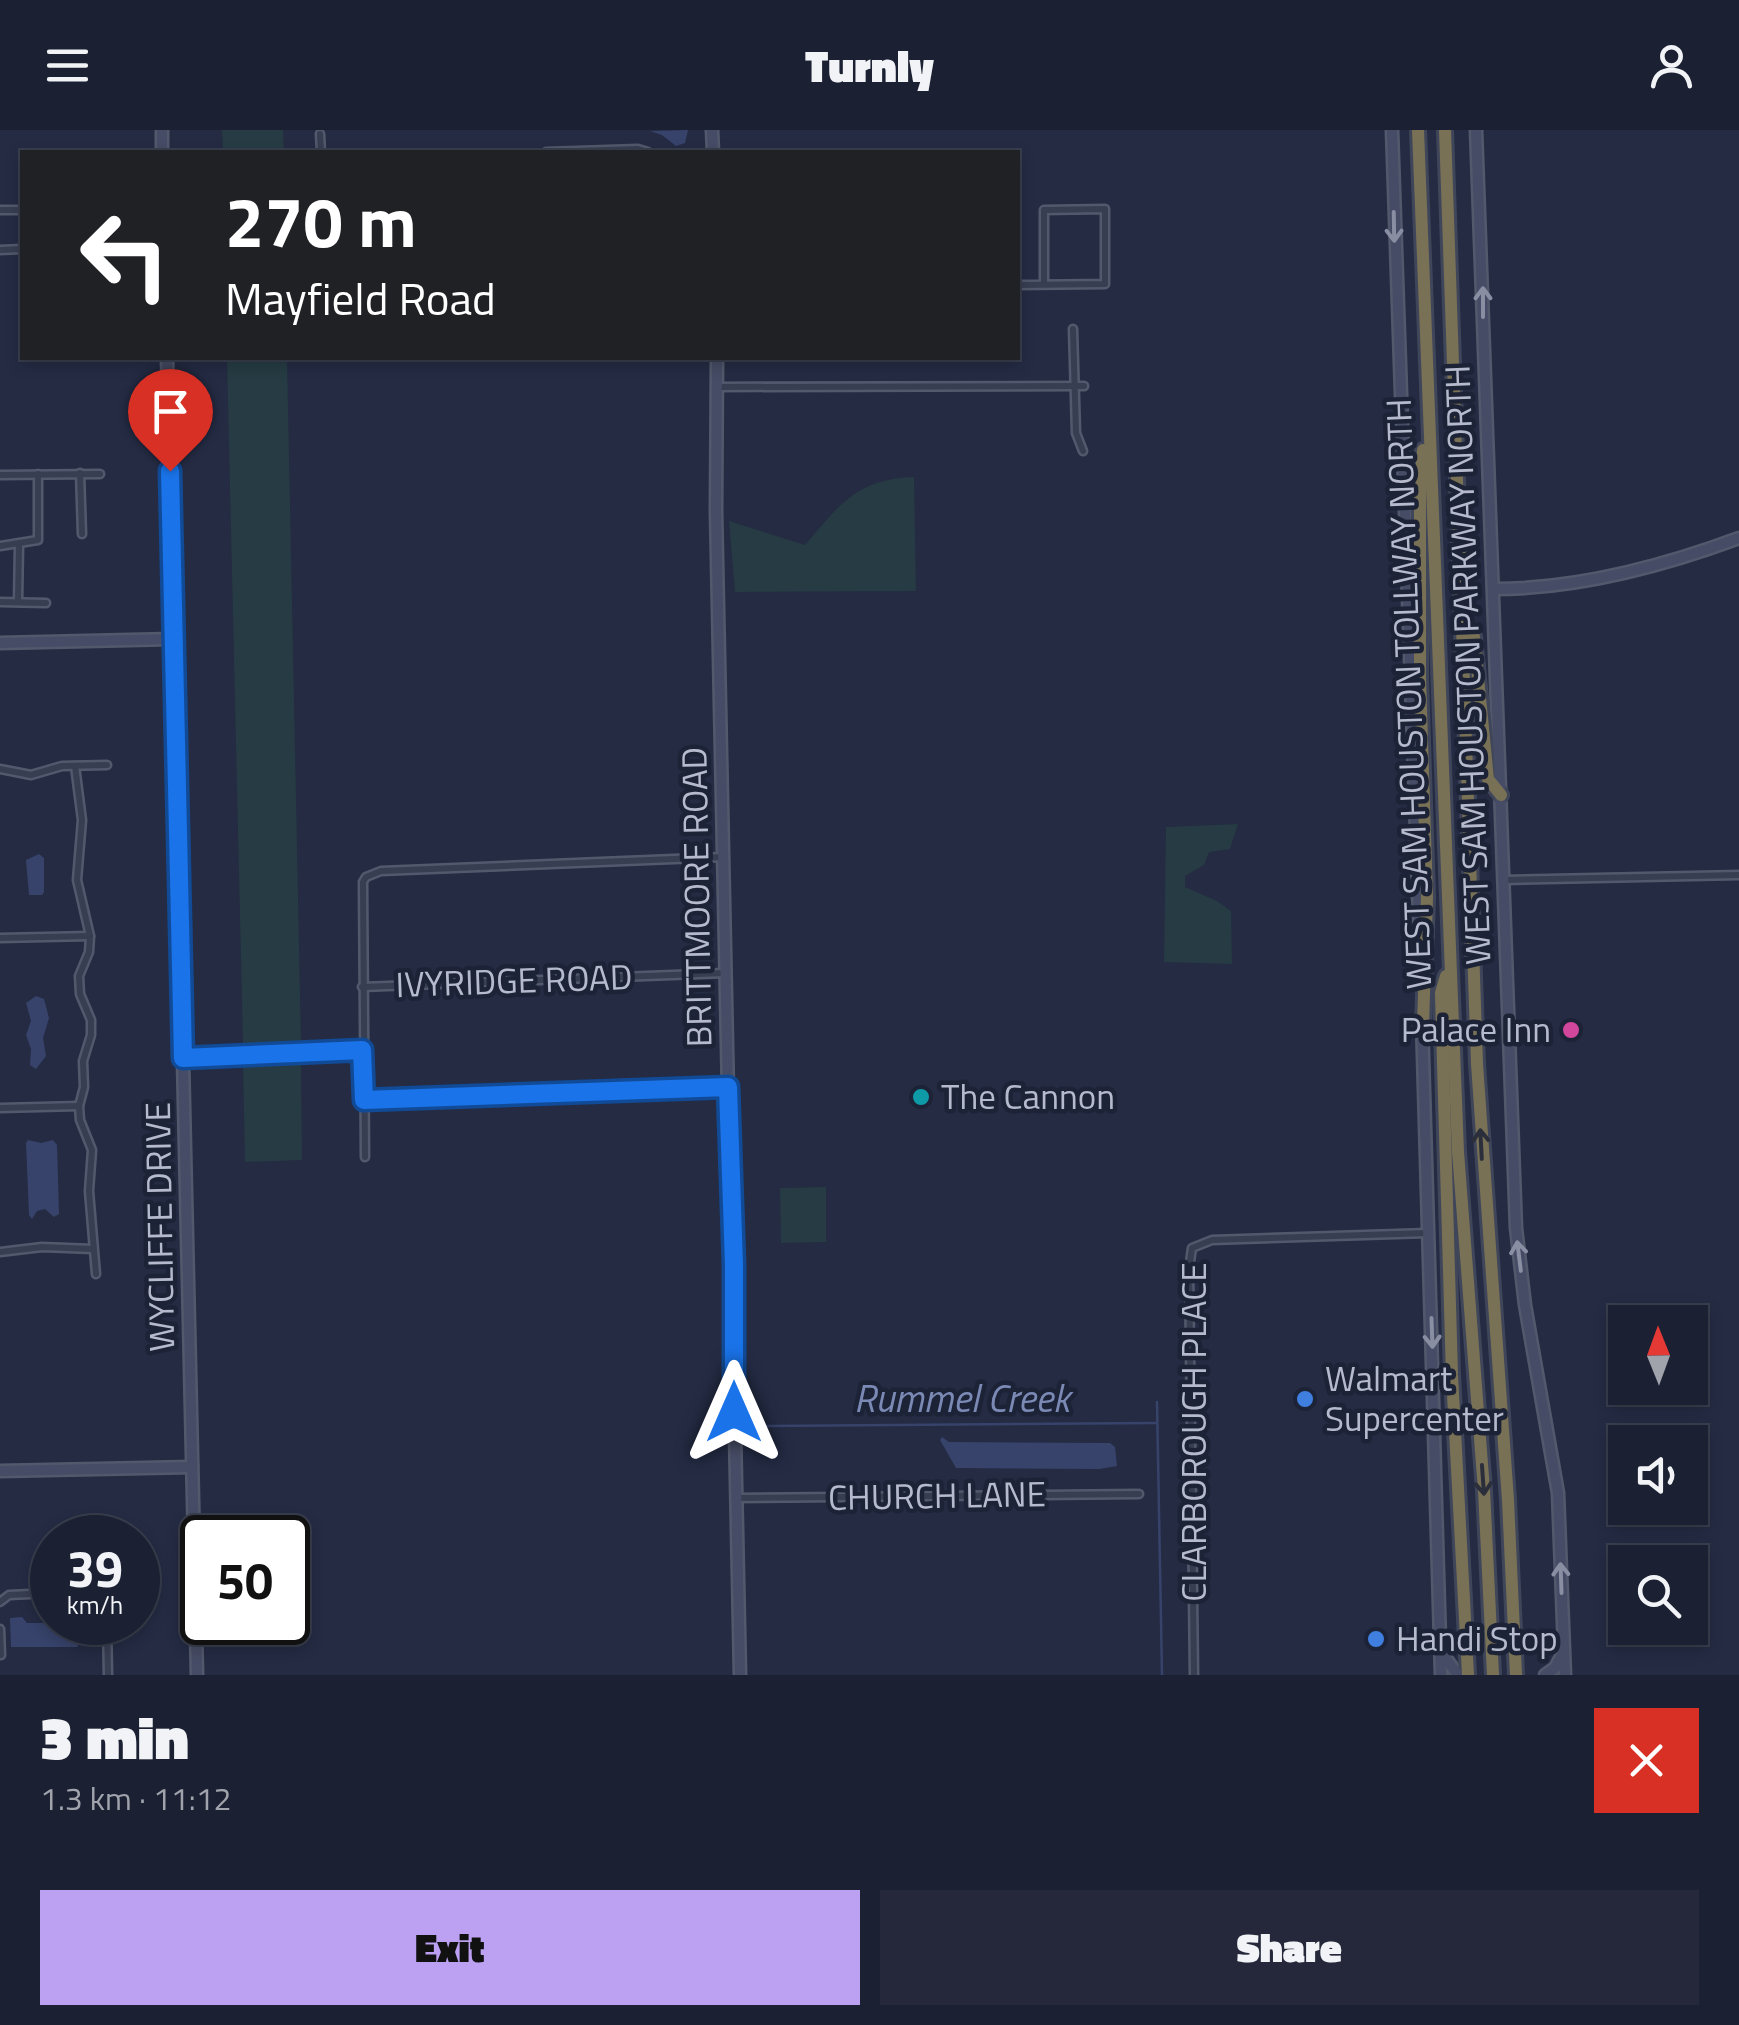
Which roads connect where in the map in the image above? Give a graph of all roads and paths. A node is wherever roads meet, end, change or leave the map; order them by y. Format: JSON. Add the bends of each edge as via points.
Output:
{"nodes":[{"id":1,"x":1392,"y":130,"type":"edge"},
{"id":2,"x":1418,"y":130,"type":"edge"},
{"id":3,"x":1444,"y":130,"type":"edge"},
{"id":4,"x":1476,"y":130,"type":"edge"},
{"id":5,"x":320,"y":134,"type":"dead end"},
{"id":6,"x":320,"y":150,"type":"edge"},
{"id":7,"x":607,"y":150,"type":"edge"},
{"id":8,"x":641,"y":150,"type":"edge"},
{"id":9,"x":1020,"y":284,"type":"edge"},
{"id":10,"x":1044,"y":284,"type":"junction"},
{"id":11,"x":1073,"y":328,"type":"dead end"},
{"id":12,"x":167,"y":360,"type":"edge"},
{"id":13,"x":717,"y":360,"type":"edge"},
{"id":14,"x":1074,"y":385,"type":"junction"},
{"id":15,"x":1084,"y":386,"type":"dead end"},
{"id":16,"x":715,"y":387,"type":"junction"},
{"id":17,"x":1428,"y":403,"type":"junction"},
{"id":18,"x":1083,"y":451,"type":"dead end"},
{"id":19,"x":38,"y":474,"type":"junction"},
{"id":20,"x":80,"y":474,"type":"junction"},
{"id":21,"x":100,"y":474,"type":"dead end"},
{"id":22,"x":0,"y":475,"type":"edge"},
{"id":23,"x":82,"y":534,"type":"dead end"},
{"id":24,"x":1739,"y":538,"type":"edge"},
{"id":25,"x":19,"y":545,"type":"junction"},
{"id":26,"x":0,"y":546,"type":"edge"},
{"id":27,"x":1494,"y":589,"type":"junction"},
{"id":28,"x":0,"y":602,"type":"edge"},
{"id":29,"x":18,"y":602,"type":"junction"},
{"id":30,"x":46,"y":603,"type":"dead end"},
{"id":31,"x":1462,"y":621,"type":"junction"},
{"id":32,"x":173,"y":639,"type":"junction"},
{"id":33,"x":0,"y":642,"type":"edge"},
{"id":34,"x":107,"y":765,"type":"dead end"},
{"id":35,"x":75,"y":766,"type":"junction"},
{"id":36,"x":0,"y":769,"type":"edge"},
{"id":37,"x":1500,"y":794,"type":"junction"},
{"id":38,"x":723,"y":858,"type":"junction"},
{"id":39,"x":1739,"y":876,"type":"edge"},
{"id":40,"x":1504,"y":880,"type":"junction"},
{"id":41,"x":90,"y":936,"type":"junction"},
{"id":42,"x":0,"y":938,"type":"edge"},
{"id":43,"x":1449,"y":964,"type":"junction"},
{"id":44,"x":726,"y":973,"type":"junction"},
{"id":45,"x":362,"y":988,"type":"junction"},
{"id":46,"x":1422,"y":1026,"type":"junction"},
{"id":47,"x":362,"y":1050,"type":"junction"},
{"id":48,"x":183,"y":1058,"type":"junction"},
{"id":49,"x":728,"y":1087,"type":"junction"},
{"id":50,"x":364,"y":1100,"type":"junction"},
{"id":51,"x":79,"y":1106,"type":"junction"},
{"id":52,"x":0,"y":1108,"type":"edge"},
{"id":53,"x":365,"y":1157,"type":"dead end"},
{"id":54,"x":1430,"y":1233,"type":"junction"},
{"id":55,"x":93,"y":1249,"type":"junction"},
{"id":56,"x":0,"y":1252,"type":"edge"},
{"id":57,"x":96,"y":1274,"type":"dead end"},
{"id":58,"x":192,"y":1467,"type":"junction"},
{"id":59,"x":0,"y":1470,"type":"edge"},
{"id":60,"x":1138,"y":1494,"type":"dead end"},
{"id":61,"x":736,"y":1498,"type":"junction"},
{"id":62,"x":30,"y":1594,"type":"edge"},
{"id":63,"x":1,"y":1600,"type":"edge"},
{"id":64,"x":0,"y":1629,"type":"edge"},
{"id":65,"x":107,"y":1645,"type":"edge"},
{"id":66,"x":1441,"y":1651,"type":"junction"},
{"id":67,"x":1564,"y":1652,"type":"junction"},
{"id":68,"x":1,"y":1655,"type":"edge"},
{"id":69,"x":108,"y":1675,"type":"edge"},
{"id":70,"x":197,"y":1675,"type":"edge"},
{"id":71,"x":740,"y":1675,"type":"edge"},
{"id":72,"x":1194,"y":1675,"type":"edge"},
{"id":73,"x":1441,"y":1675,"type":"edge"},
{"id":74,"x":1458,"y":1675,"type":"edge"},
{"id":75,"x":1468,"y":1675,"type":"edge"},
{"id":76,"x":1492,"y":1675,"type":"edge"},
{"id":77,"x":1516,"y":1675,"type":"edge"},
{"id":78,"x":1545,"y":1675,"type":"edge"},
{"id":79,"x":1565,"y":1675,"type":"edge"},
{"id":80,"x":1575,"y":1675,"type":"edge"}],
"edges":[{"from":1,"to":46,"type":"main road","name":"WEST SAM HOUSTON PARKWAY NORTH","one_way":true},
{"from":2,"to":17,"type":"highway","name":"WEST SAM HOUSTON TOLLWAY NORTH"},
{"from":3,"to":31,"type":"highway","name":"WEST SAM HOUSTON TOLLWAY NORTH"},
{"from":27,"to":4,"type":"main road","name":"WEST SAM HOUSTON PARKWAY NORTH","one_way":true},
{"from":5,"to":6,"type":"street"},
{"from":7,"to":8,"type":"street"},
{"from":9,"to":10,"type":"street"},
{"from":10,"to":10,"type":"street","via":[[1105,284],[1105,208],[1044,210]]},
{"from":11,"to":14,"type":"street"},
{"from":12,"to":32,"type":"main road","name":"WYCLIFFE DRIVE"},
{"from":13,"to":16,"type":"main road","name":"BRITTMOORE ROAD"},
{"from":14,"to":15,"type":"street"},
{"from":14,"to":16,"type":"street"},
{"from":14,"to":18,"type":"street"},
{"from":16,"to":38,"type":"main road","name":"BRITTMOORE ROAD"},
{"from":17,"to":43,"type":"highway","name":"WEST SAM HOUSTON TOLLWAY NORTH"},
{"from":17,"to":46,"type":"highway","via":[[1420,483]]},
{"from":19,"to":20,"type":"street"},
{"from":19,"to":22,"type":"street"},
{"from":19,"to":25,"type":"street","via":[[38,540]]},
{"from":20,"to":21,"type":"street"},
{"from":20,"to":23,"type":"street"},
{"from":24,"to":27,"type":"main road","via":[[1565,585]]},
{"from":25,"to":26,"type":"street"},
{"from":25,"to":29,"type":"street"},
{"from":27,"to":37,"type":"main road","name":"WEST SAM HOUSTON PARKWAY NORTH"},
{"from":28,"to":29,"type":"street"},
{"from":29,"to":30,"type":"street"},
{"from":31,"to":37,"type":"highway","via":[[1474,637],[1488,779]]},
{"from":77,"to":31,"type":"highway","name":"WEST SAM HOUSTON TOLLWAY NORTH","one_way":true,"via":[[1478,1095]]},
{"from":32,"to":33,"type":"main road"},
{"from":32,"to":48,"type":"main road","name":"WYCLIFFE DRIVE"},
{"from":34,"to":35,"type":"street"},
{"from":35,"to":36,"type":"street","via":[[31,774]]},
{"from":35,"to":41,"type":"street","via":[[82,820],[77,880]]},
{"from":37,"to":40,"type":"main road","name":"WEST SAM HOUSTON PARKWAY NORTH"},
{"from":38,"to":44,"type":"main road","name":"BRITTMOORE ROAD"},
{"from":38,"to":45,"type":"street","via":[[372,872],[363,882]]},
{"from":39,"to":40,"type":"street"},
{"from":67,"to":40,"type":"main road","name":"WEST SAM HOUSTON PARKWAY NORTH","one_way":true,"via":[[1558,1493],[1516,1228]]},
{"from":41,"to":42,"type":"street"},
{"from":41,"to":51,"type":"street","via":[[79,976],[92,1020]]},
{"from":43,"to":75,"type":"highway","via":[[1441,993],[1443,1076]]},
{"from":43,"to":76,"type":"highway","name":"WEST SAM HOUSTON TOLLWAY NORTH","one_way":true},
{"from":44,"to":45,"type":"street","name":"IVYRIDGE ROAD"},
{"from":44,"to":49,"type":"main road","name":"BRITTMOORE ROAD"},
{"from":45,"to":47,"type":"street"},
{"from":46,"to":54,"type":"main road","name":"WEST SAM HOUSTON PARKWAY NORTH"},
{"from":47,"to":48,"type":"street"},
{"from":47,"to":50,"type":"street"},
{"from":48,"to":58,"type":"main road","name":"WYCLIFFE DRIVE"},
{"from":49,"to":50,"type":"street"},
{"from":49,"to":61,"type":"main road","name":"BRITTMOORE ROAD"},
{"from":50,"to":53,"type":"street"},
{"from":51,"to":52,"type":"street"},
{"from":51,"to":55,"type":"street","via":[[92,1150]]},
{"from":54,"to":66,"type":"main road","name":"WEST SAM HOUSTON PARKWAY NORTH","one_way":true},
{"from":54,"to":72,"type":"street","name":"CLARBOROUGH PLACE","via":[[1212,1240],[1192,1248]]},
{"from":55,"to":56,"type":"street"},
{"from":55,"to":57,"type":"street"},
{"from":58,"to":59,"type":"main road"},
{"from":58,"to":70,"type":"main road","name":"WYCLIFFE DRIVE"},
{"from":60,"to":61,"type":"street","name":"CHURCH LANE"},
{"from":61,"to":71,"type":"main road","name":"BRITTMOORE ROAD"},
{"from":62,"to":63,"type":"street"},
{"from":64,"to":68,"type":"street"},
{"from":65,"to":69,"type":"street"},
{"from":66,"to":73,"type":"main road","name":"WEST SAM HOUSTON PARKWAY NORTH"},
{"from":66,"to":74,"type":"main road"},
{"from":67,"to":78,"type":"main road"},
{"from":67,"to":79,"type":"main road","name":"WEST SAM HOUSTON PARKWAY NORTH"},
{"from":67,"to":80,"type":"main road"}]}
